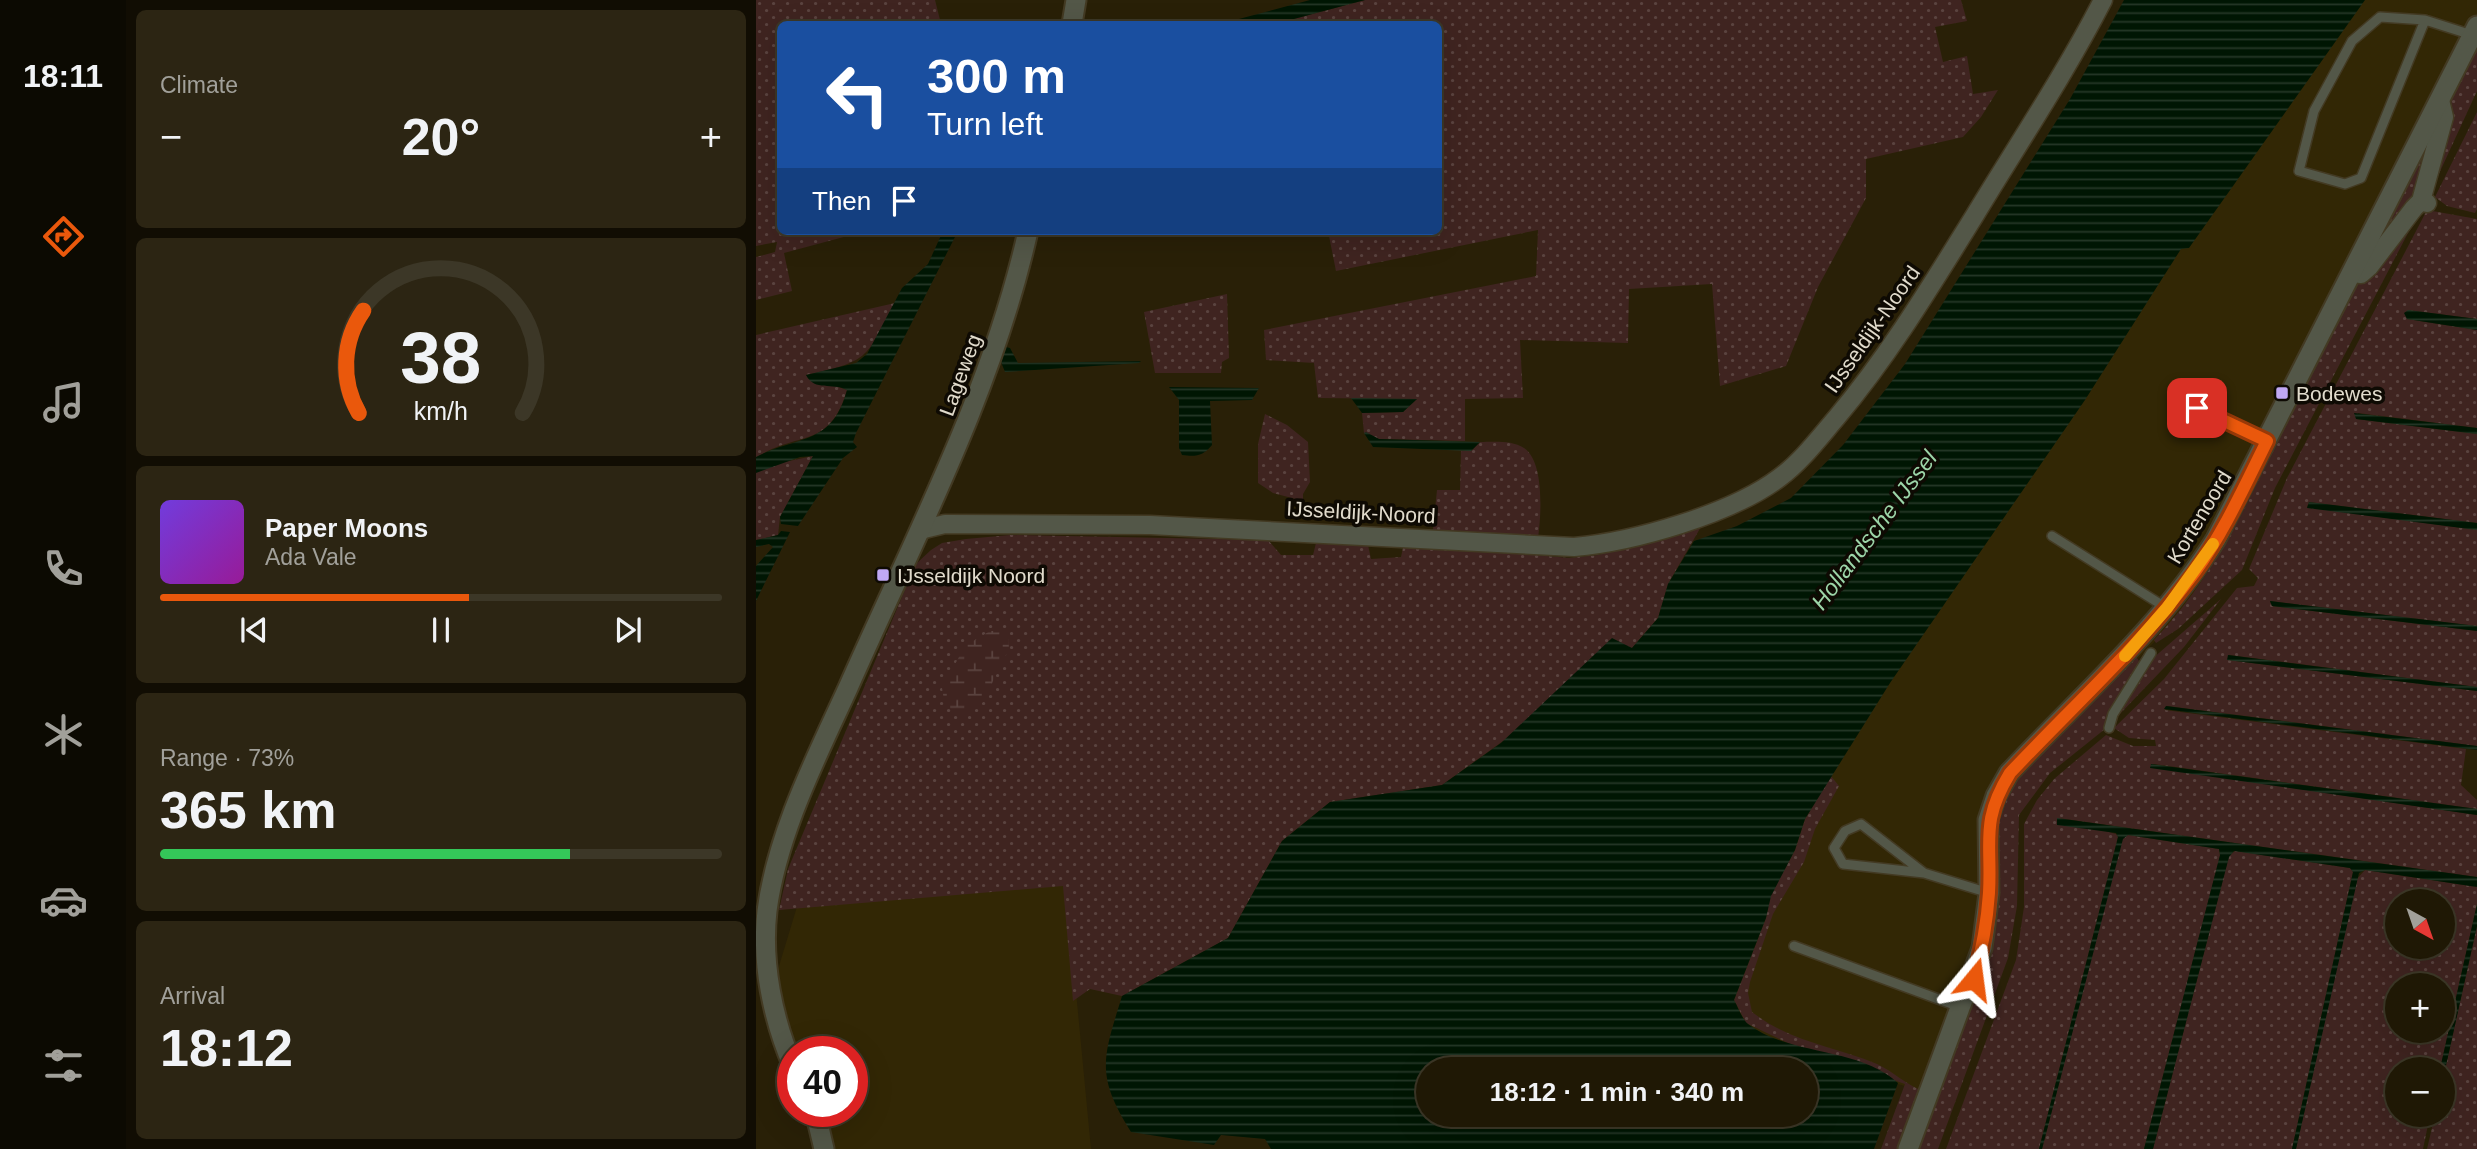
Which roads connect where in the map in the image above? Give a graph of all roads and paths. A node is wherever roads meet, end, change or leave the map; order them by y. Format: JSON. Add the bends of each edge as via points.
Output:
{"nodes":[{"id":1,"x":1076,"y":0,"type":"edge"},
{"id":2,"x":2103,"y":0,"type":"edge"},
{"id":3,"x":2425,"y":20,"type":"junction"},
{"id":4,"x":1072,"y":21,"type":"edge"},
{"id":5,"x":2475,"y":30,"type":"edge"},
{"id":6,"x":2440,"y":100,"type":"junction"},
{"id":7,"x":1027,"y":235,"type":"edge"},
{"id":8,"x":2352,"y":273,"type":"junction"},
{"id":9,"x":2197,"y":408,"type":"dead end"},
{"id":10,"x":2267,"y":441,"type":"junction"},
{"id":11,"x":920,"y":530,"type":"junction"},
{"id":12,"x":2052,"y":536,"type":"dead end"},
{"id":13,"x":2167,"y":608,"type":"junction"},
{"id":14,"x":2151,"y":653,"type":"dead end"},
{"id":15,"x":2109,"y":728,"type":"dead end"},
{"id":16,"x":1924,"y":873,"type":"junction"},
{"id":17,"x":1989,"y":892,"type":"junction"},
{"id":18,"x":1794,"y":946,"type":"dead end"},
{"id":19,"x":1963,"y":1008,"type":"junction"},
{"id":20,"x":783,"y":1036,"type":"edge"},
{"id":21,"x":821,"y":1127,"type":"edge"},
{"id":22,"x":824,"y":1149,"type":"edge"},
{"id":23,"x":1908,"y":1149,"type":"edge"}],
"edges":[{"from":1,"to":4,"type":"street"},
{"from":2,"to":11,"type":"street","name":"IJsseldijk-Noord","via":[[1906,326],[1859,390],[1794,465],[1778,479],[1732,503],[1628,538],[1574,547],[1150,525],[945,524]]},
{"from":3,"to":3,"type":"lane","via":[[2361,178],[2345,184],[2299,171],[2314,111],[2352,41],[2379,17]]},
{"from":3,"to":5,"type":"lane"},
{"from":5,"to":6,"type":"street","name":"Kortenoord"},
{"from":6,"to":8,"type":"street","name":"Kortenoord"},
{"from":6,"to":8,"type":"street","via":[[2444,117],[2424,202],[2369,267],[2361,274]]},
{"from":7,"to":11,"type":"street","name":"Lageweg","via":[[985,376]]},
{"from":8,"to":10,"type":"street","name":"Kortenoord"},
{"from":9,"to":10,"type":"lane"},
{"from":10,"to":13,"type":"street","name":"Kortenoord","via":[[2216,539]]},
{"from":11,"to":20,"type":"street","via":[[827,734],[774,874],[767,955]]},
{"from":12,"to":13,"type":"lane"},
{"from":13,"to":17,"type":"street","name":"Kortenoord","via":[[2010,773],[1988,820]]},
{"from":14,"to":15,"type":"lane"},
{"from":16,"to":16,"type":"lane","via":[[1843,864],[1834,848],[1845,831],[1861,824]]},
{"from":16,"to":17,"type":"lane"},
{"from":17,"to":19,"type":"street","name":"Kortenoord","via":[[1982,948]]},
{"from":18,"to":19,"type":"lane"},
{"from":19,"to":23,"type":"street","name":"Kortenoord"},
{"from":21,"to":22,"type":"street"}]}
